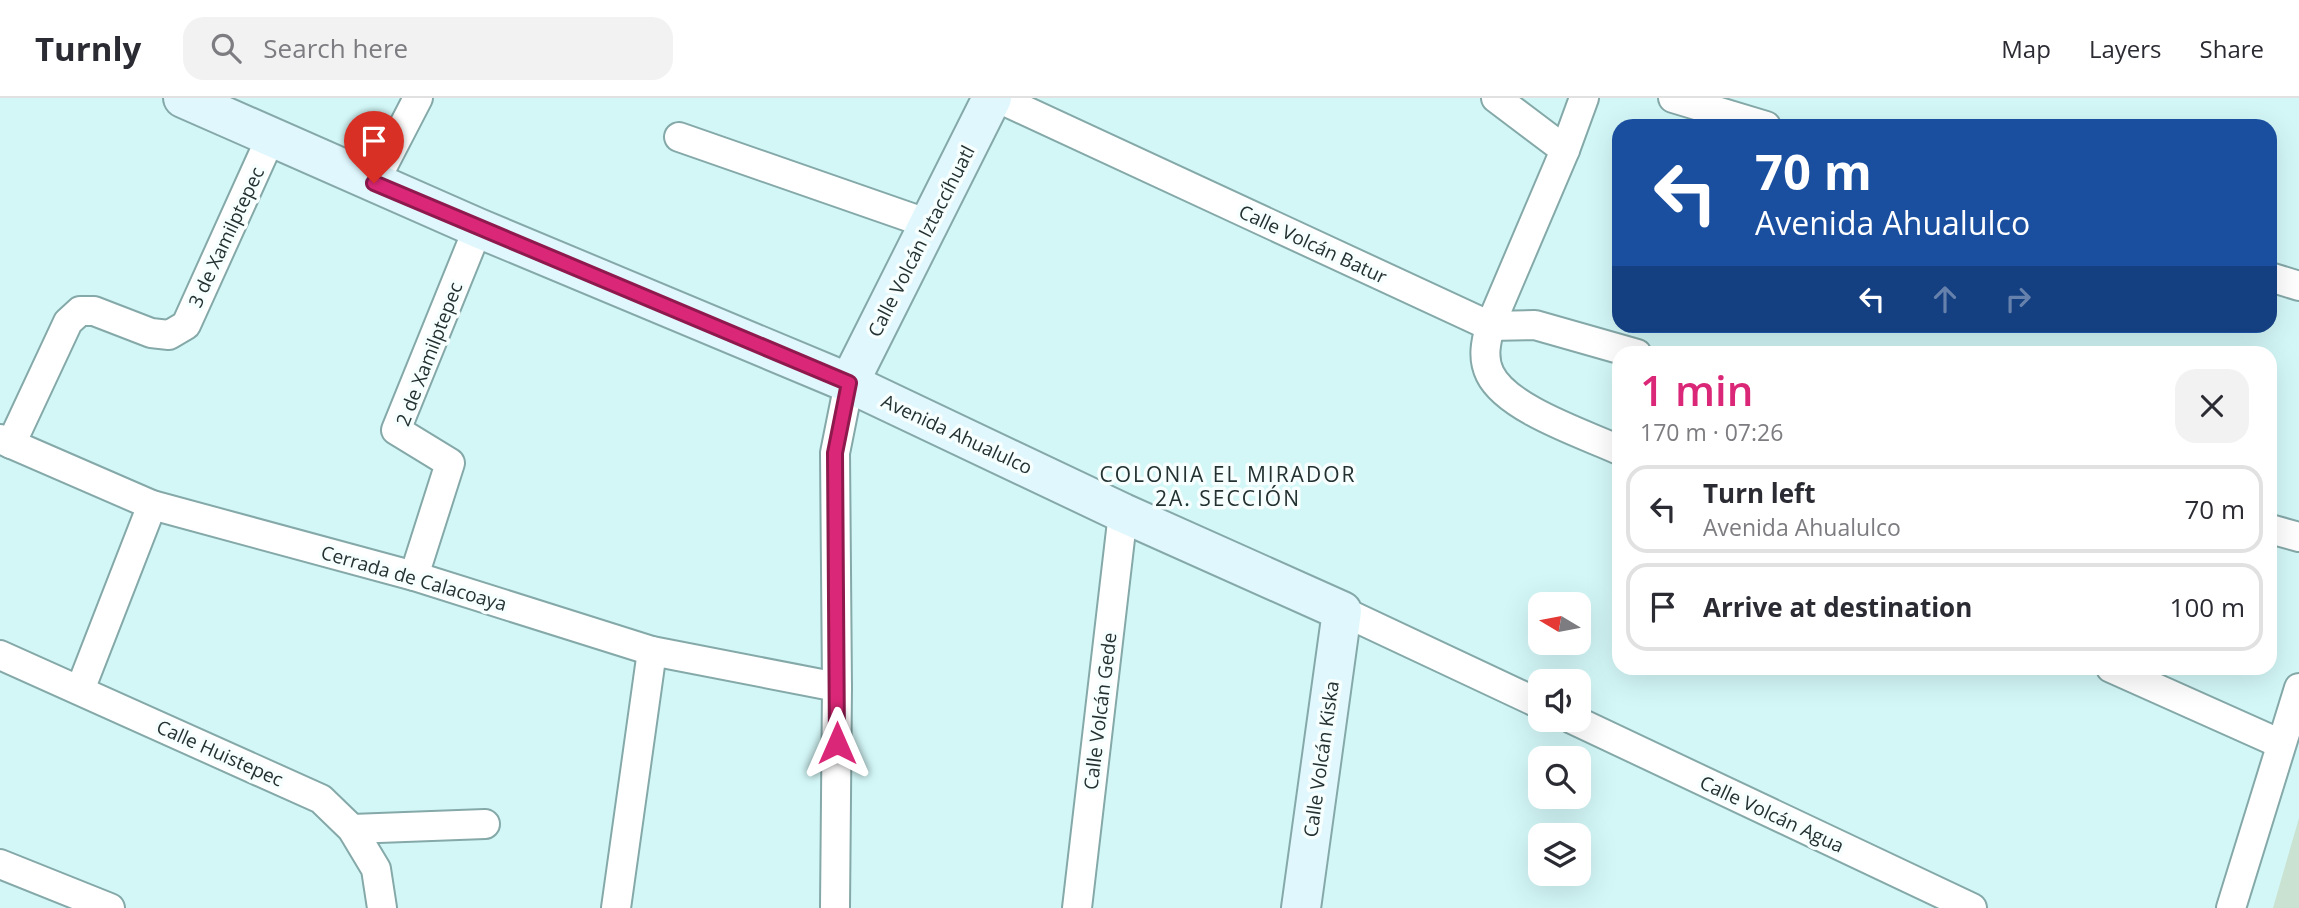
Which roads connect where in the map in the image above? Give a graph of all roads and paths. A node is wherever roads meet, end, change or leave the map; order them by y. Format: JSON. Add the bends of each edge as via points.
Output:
{"nodes":[{"id":1,"x":183,"y":98,"type":"edge"},
{"id":2,"x":418,"y":98,"type":"edge"},
{"id":3,"x":992,"y":98,"type":"edge"},
{"id":4,"x":998,"y":98,"type":"edge"},
{"id":5,"x":1496,"y":98,"type":"edge"},
{"id":6,"x":1584,"y":98,"type":"edge"},
{"id":7,"x":1673,"y":98,"type":"edge"},
{"id":8,"x":1743,"y":119,"type":"edge"},
{"id":9,"x":680,"y":137,"type":"dead end"},
{"id":10,"x":271,"y":138,"type":"junction"},
{"id":11,"x":1565,"y":150,"type":"junction"},
{"id":12,"x":374,"y":183,"type":"junction"},
{"id":13,"x":929,"y":224,"type":"junction"},
{"id":14,"x":478,"y":228,"type":"junction"},
{"id":15,"x":2277,"y":279,"type":"edge"},
{"id":16,"x":2299,"y":286,"type":"edge"},
{"id":17,"x":1490,"y":326,"type":"junction"},
{"id":18,"x":1612,"y":347,"type":"edge"},
{"id":19,"x":849,"y":383,"type":"junction"},
{"id":20,"x":5,"y":442,"type":"edge"},
{"id":21,"x":1612,"y":447,"type":"edge"},
{"id":22,"x":152,"y":505,"type":"junction"},
{"id":23,"x":1123,"y":513,"type":"junction"},
{"id":24,"x":2277,"y":531,"type":"edge"},
{"id":25,"x":2299,"y":537,"type":"edge"},
{"id":26,"x":414,"y":576,"type":"junction"},
{"id":27,"x":1342,"y":611,"type":"junction"},
{"id":28,"x":652,"y":651,"type":"junction"},
{"id":29,"x":0,"y":655,"type":"edge"},
{"id":30,"x":2127,"y":675,"type":"edge"},
{"id":31,"x":837,"y":688,"type":"junction"},
{"id":32,"x":2299,"y":688,"type":"edge"},
{"id":33,"x":80,"y":690,"type":"junction"},
{"id":34,"x":1528,"y":698,"type":"edge"},
{"id":35,"x":1591,"y":728,"type":"edge"},
{"id":36,"x":2281,"y":744,"type":"junction"},
{"id":37,"x":485,"y":824,"type":"dead end"},
{"id":38,"x":352,"y":829,"type":"junction"},
{"id":39,"x":0,"y":864,"type":"edge"},
{"id":40,"x":110,"y":908,"type":"edge"},
{"id":41,"x":382,"y":908,"type":"edge"},
{"id":42,"x":616,"y":908,"type":"edge"},
{"id":43,"x":835,"y":908,"type":"edge"},
{"id":44,"x":1077,"y":908,"type":"edge"},
{"id":45,"x":1301,"y":908,"type":"edge"},
{"id":46,"x":1972,"y":908,"type":"edge"},
{"id":47,"x":2231,"y":908,"type":"edge"}],
"edges":[{"from":1,"to":10,"type":"street","name":"Avenida Ahualulco"},
{"from":2,"to":12,"type":"street"},
{"from":3,"to":13,"type":"street","name":"Calle Volcán Iztaccíhuatl"},
{"from":4,"to":17,"type":"street","name":"Calle Volcán Batur"},
{"from":5,"to":11,"type":"street"},
{"from":6,"to":11,"type":"street"},
{"from":7,"to":8,"type":"street"},
{"from":9,"to":13,"type":"street"},
{"from":10,"to":12,"type":"street","name":"Avenida Ahualulco"},
{"from":10,"to":20,"type":"street","name":"3 de Xamilptepec","via":[[186,325],[169,335],[151,333],[80,311],[68,322]]},
{"from":11,"to":17,"type":"street"},
{"from":12,"to":14,"type":"street","name":"Avenida Ahualulco"},
{"from":13,"to":19,"type":"street","name":"Calle Volcán Iztaccíhuatl"},
{"from":14,"to":19,"type":"street","name":"Avenida Ahualulco"},
{"from":14,"to":26,"type":"street","name":"2 de Xamilptepec","via":[[396,430],[450,463]]},
{"from":15,"to":16,"type":"street"},
{"from":17,"to":18,"type":"street","name":"Calle Volcán Batur","via":[[1535,325]]},
{"from":17,"to":21,"type":"street","via":[[1485,351],[1489,373],[1501,390],[1529,410]]},
{"from":19,"to":23,"type":"street","name":"Avenida Ahualulco"},
{"from":19,"to":31,"type":"street","via":[[835,453]]},
{"from":20,"to":22,"type":"street","name":"Cerrada de Calacoaya"},
{"from":22,"to":26,"type":"street","name":"Cerrada de Calacoaya"},
{"from":22,"to":33,"type":"street"},
{"from":23,"to":27,"type":"street","name":"Avenida Ahualulco"},
{"from":23,"to":44,"type":"street","name":"Calle Volcán Gede"},
{"from":24,"to":25,"type":"street"},
{"from":26,"to":28,"type":"street","name":"Cerrada de Calacoaya"},
{"from":27,"to":34,"type":"street"},
{"from":27,"to":45,"type":"street","name":"Calle Volcán Kiska"},
{"from":28,"to":31,"type":"street","name":"Cerrada de Calacoaya"},
{"from":28,"to":42,"type":"street"},
{"from":29,"to":33,"type":"street","name":"Calle Huistepec"},
{"from":30,"to":36,"type":"street"},
{"from":31,"to":43,"type":"street"},
{"from":32,"to":36,"type":"street"},
{"from":33,"to":38,"type":"street","name":"Calle Huistepec","via":[[321,799]]},
{"from":35,"to":46,"type":"street","name":"Calle Volcán Agua"},
{"from":36,"to":47,"type":"street"},
{"from":37,"to":38,"type":"street"},
{"from":38,"to":41,"type":"street","name":"Calle Huistepec","via":[[376,869]]},
{"from":39,"to":40,"type":"street"}]}
